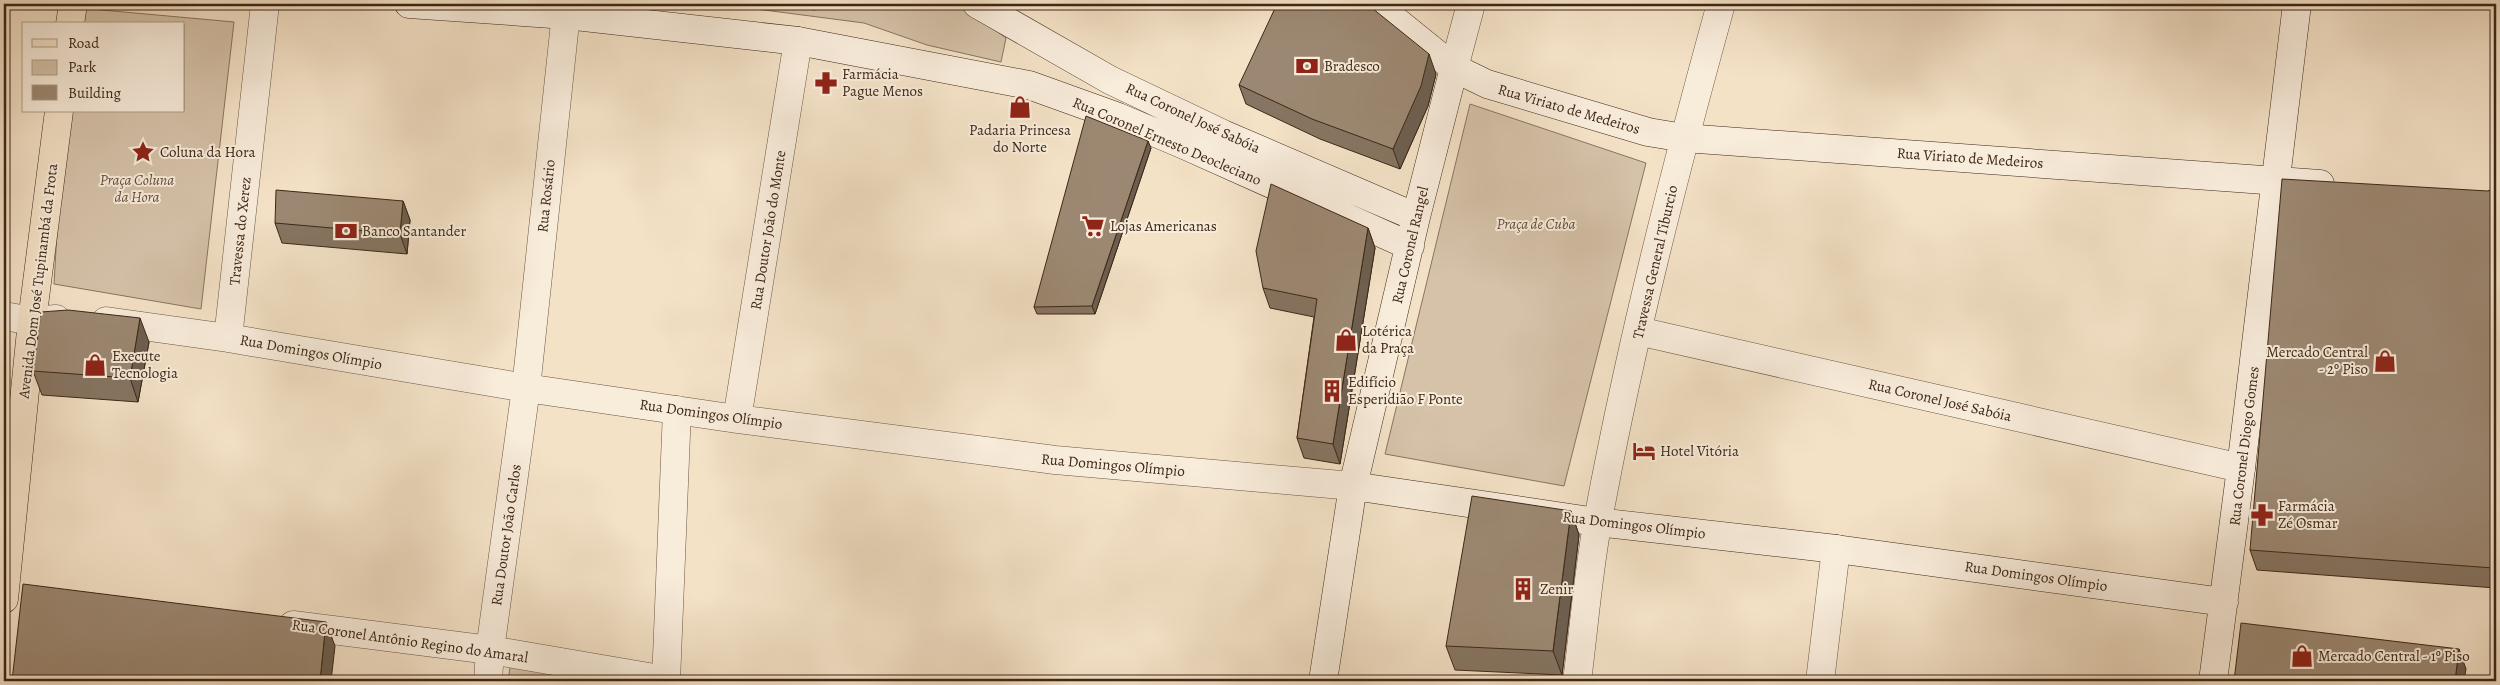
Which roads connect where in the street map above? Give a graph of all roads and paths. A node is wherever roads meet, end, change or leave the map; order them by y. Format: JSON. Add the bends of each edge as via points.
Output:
{"nodes":[{"id":1,"x":73,"y":4,"type":"edge"},
{"id":2,"x":266,"y":4,"type":"edge"},
{"id":3,"x":409,"y":4,"type":"edge"},
{"id":4,"x":977,"y":4,"type":"edge"},
{"id":5,"x":1375,"y":4,"type":"edge"},
{"id":6,"x":1471,"y":4,"type":"edge"},
{"id":7,"x":1721,"y":4,"type":"edge"},
{"id":8,"x":2297,"y":4,"type":"edge"},
{"id":9,"x":566,"y":9,"type":"edge"},
{"id":10,"x":70,"y":22,"type":"edge"},
{"id":11,"x":798,"y":41,"type":"junction"},
{"id":12,"x":1454,"y":68,"type":"junction"},
{"id":13,"x":59,"y":112,"type":"edge"},
{"id":14,"x":1684,"y":138,"type":"junction"},
{"id":15,"x":2276,"y":182,"type":"junction"},
{"id":16,"x":2343,"y":186,"type":"edge"},
{"id":17,"x":1416,"y":217,"type":"junction"},
{"id":18,"x":1410,"y":246,"type":"junction"},
{"id":19,"x":4,"y":316,"type":"edge"},
{"id":20,"x":32,"y":321,"type":"junction"},
{"id":21,"x":1638,"y":331,"type":"junction"},
{"id":22,"x":228,"y":338,"type":"junction"},
{"id":23,"x":526,"y":388,"type":"junction"},
{"id":24,"x":677,"y":410,"type":"junction"},
{"id":25,"x":737,"y":419,"type":"junction"},
{"id":26,"x":2242,"y":468,"type":"junction"},
{"id":27,"x":1353,"y":486,"type":"junction"},
{"id":28,"x":1598,"y":522,"type":"junction"},
{"id":29,"x":1836,"y":549,"type":"junction"},
{"id":30,"x":4,"y":593,"type":"edge"},
{"id":31,"x":34,"y":593,"type":"edge"},
{"id":32,"x":2224,"y":602,"type":"junction"},
{"id":33,"x":269,"y":622,"type":"edge"},
{"id":34,"x":490,"y":650,"type":"junction"},
{"id":35,"x":488,"y":681,"type":"edge"},
{"id":36,"x":666,"y":681,"type":"edge"},
{"id":37,"x":1323,"y":681,"type":"edge"},
{"id":38,"x":1577,"y":681,"type":"edge"},
{"id":39,"x":1820,"y":681,"type":"edge"},
{"id":40,"x":2213,"y":681,"type":"edge"}],
"edges":[{"from":1,"to":10,"type":"main road"},
{"from":2,"to":22,"type":"street","name":"Travessa do Xerez"},
{"from":3,"to":9,"type":"street","name":"Rua Coronel Ernesto Deocleciano"},
{"from":4,"to":17,"type":"street","name":"Rua Coronel José Sabóia","via":[[1102,75],[1223,134]]},
{"from":5,"to":12,"type":"street","name":"Rua Viriato de Medeiros"},
{"from":6,"to":12,"type":"street","name":"Rua Coronel Rangel"},
{"from":7,"to":14,"type":"street","name":"Travessa General Tiburcio"},
{"from":8,"to":15,"type":"street","name":"Rua Coronel Diogo Gomes"},
{"from":9,"to":11,"type":"street","name":"Rua Coronel Ernesto Deocleciano"},
{"from":9,"to":23,"type":"street","name":"Rua Rosário"},
{"from":11,"to":18,"type":"street","name":"Rua Coronel Ernesto Deocleciano","via":[[1029,85],[1173,140]]},
{"from":11,"to":25,"type":"street","name":"Rua Doutor João do Monte"},
{"from":12,"to":14,"type":"street","name":"Rua Viriato de Medeiros","via":[[1496,87],[1648,132]]},
{"from":12,"to":17,"type":"street","name":"Rua Coronel Rangel"},
{"from":13,"to":20,"type":"main road","name":"Avenida Dom José Tupinambá da Frota"},
{"from":14,"to":15,"type":"street","name":"Rua Viriato de Medeiros"},
{"from":14,"to":21,"type":"street","name":"Travessa General Tiburcio"},
{"from":15,"to":16,"type":"street","name":"Rua Viriato de Medeiros"},
{"from":15,"to":26,"type":"street","name":"Rua Coronel Diogo Gomes"},
{"from":17,"to":18,"type":"street","name":"Rua Coronel Rangel"},
{"from":18,"to":27,"type":"street","name":"Rua Coronel Rangel"},
{"from":19,"to":20,"type":"street","name":"Rua Domingos Olímpio"},
{"from":20,"to":22,"type":"street","name":"Rua Domingos Olímpio","via":[[77,319],[117,322]]},
{"from":20,"to":30,"type":"main road","name":"Avenida Dom José Tupinambá da Frota"},
{"from":21,"to":26,"type":"street","name":"Rua Coronel José Sabóia"},
{"from":21,"to":28,"type":"street","name":"Travessa General Tiburcio"},
{"from":22,"to":23,"type":"street","name":"Rua Domingos Olímpio"},
{"from":23,"to":24,"type":"street","name":"Rua Domingos Olímpio"},
{"from":23,"to":34,"type":"street","name":"Rua Doutor João Carlos"},
{"from":24,"to":25,"type":"street","name":"Rua Domingos Olímpio"},
{"from":24,"to":36,"type":"street"},
{"from":25,"to":27,"type":"street","name":"Rua Domingos Olímpio","via":[[1054,460]]},
{"from":26,"to":32,"type":"street","name":"Rua Coronel Diogo Gomes"},
{"from":27,"to":28,"type":"street","name":"Rua Domingos Olímpio"},
{"from":27,"to":37,"type":"street","name":"Rua Coronel Rangel"},
{"from":28,"to":29,"type":"street","name":"Rua Domingos Olímpio"},
{"from":28,"to":38,"type":"street","name":"Travessa General Tiburcio"},
{"from":29,"to":32,"type":"street","name":"Rua Domingos Olímpio"},
{"from":29,"to":39,"type":"street"},
{"from":30,"to":31,"type":"street"},
{"from":32,"to":40,"type":"street","name":"Rua Coronel Diogo Gomes"},
{"from":33,"to":34,"type":"street","name":"Rua Coronel Antônio Regino do Amaral"},
{"from":34,"to":35,"type":"street","name":"Rua Doutor João Carlos"},
{"from":34,"to":36,"type":"street","name":"Rua Coronel Antônio Regino do Amaral"}]}
